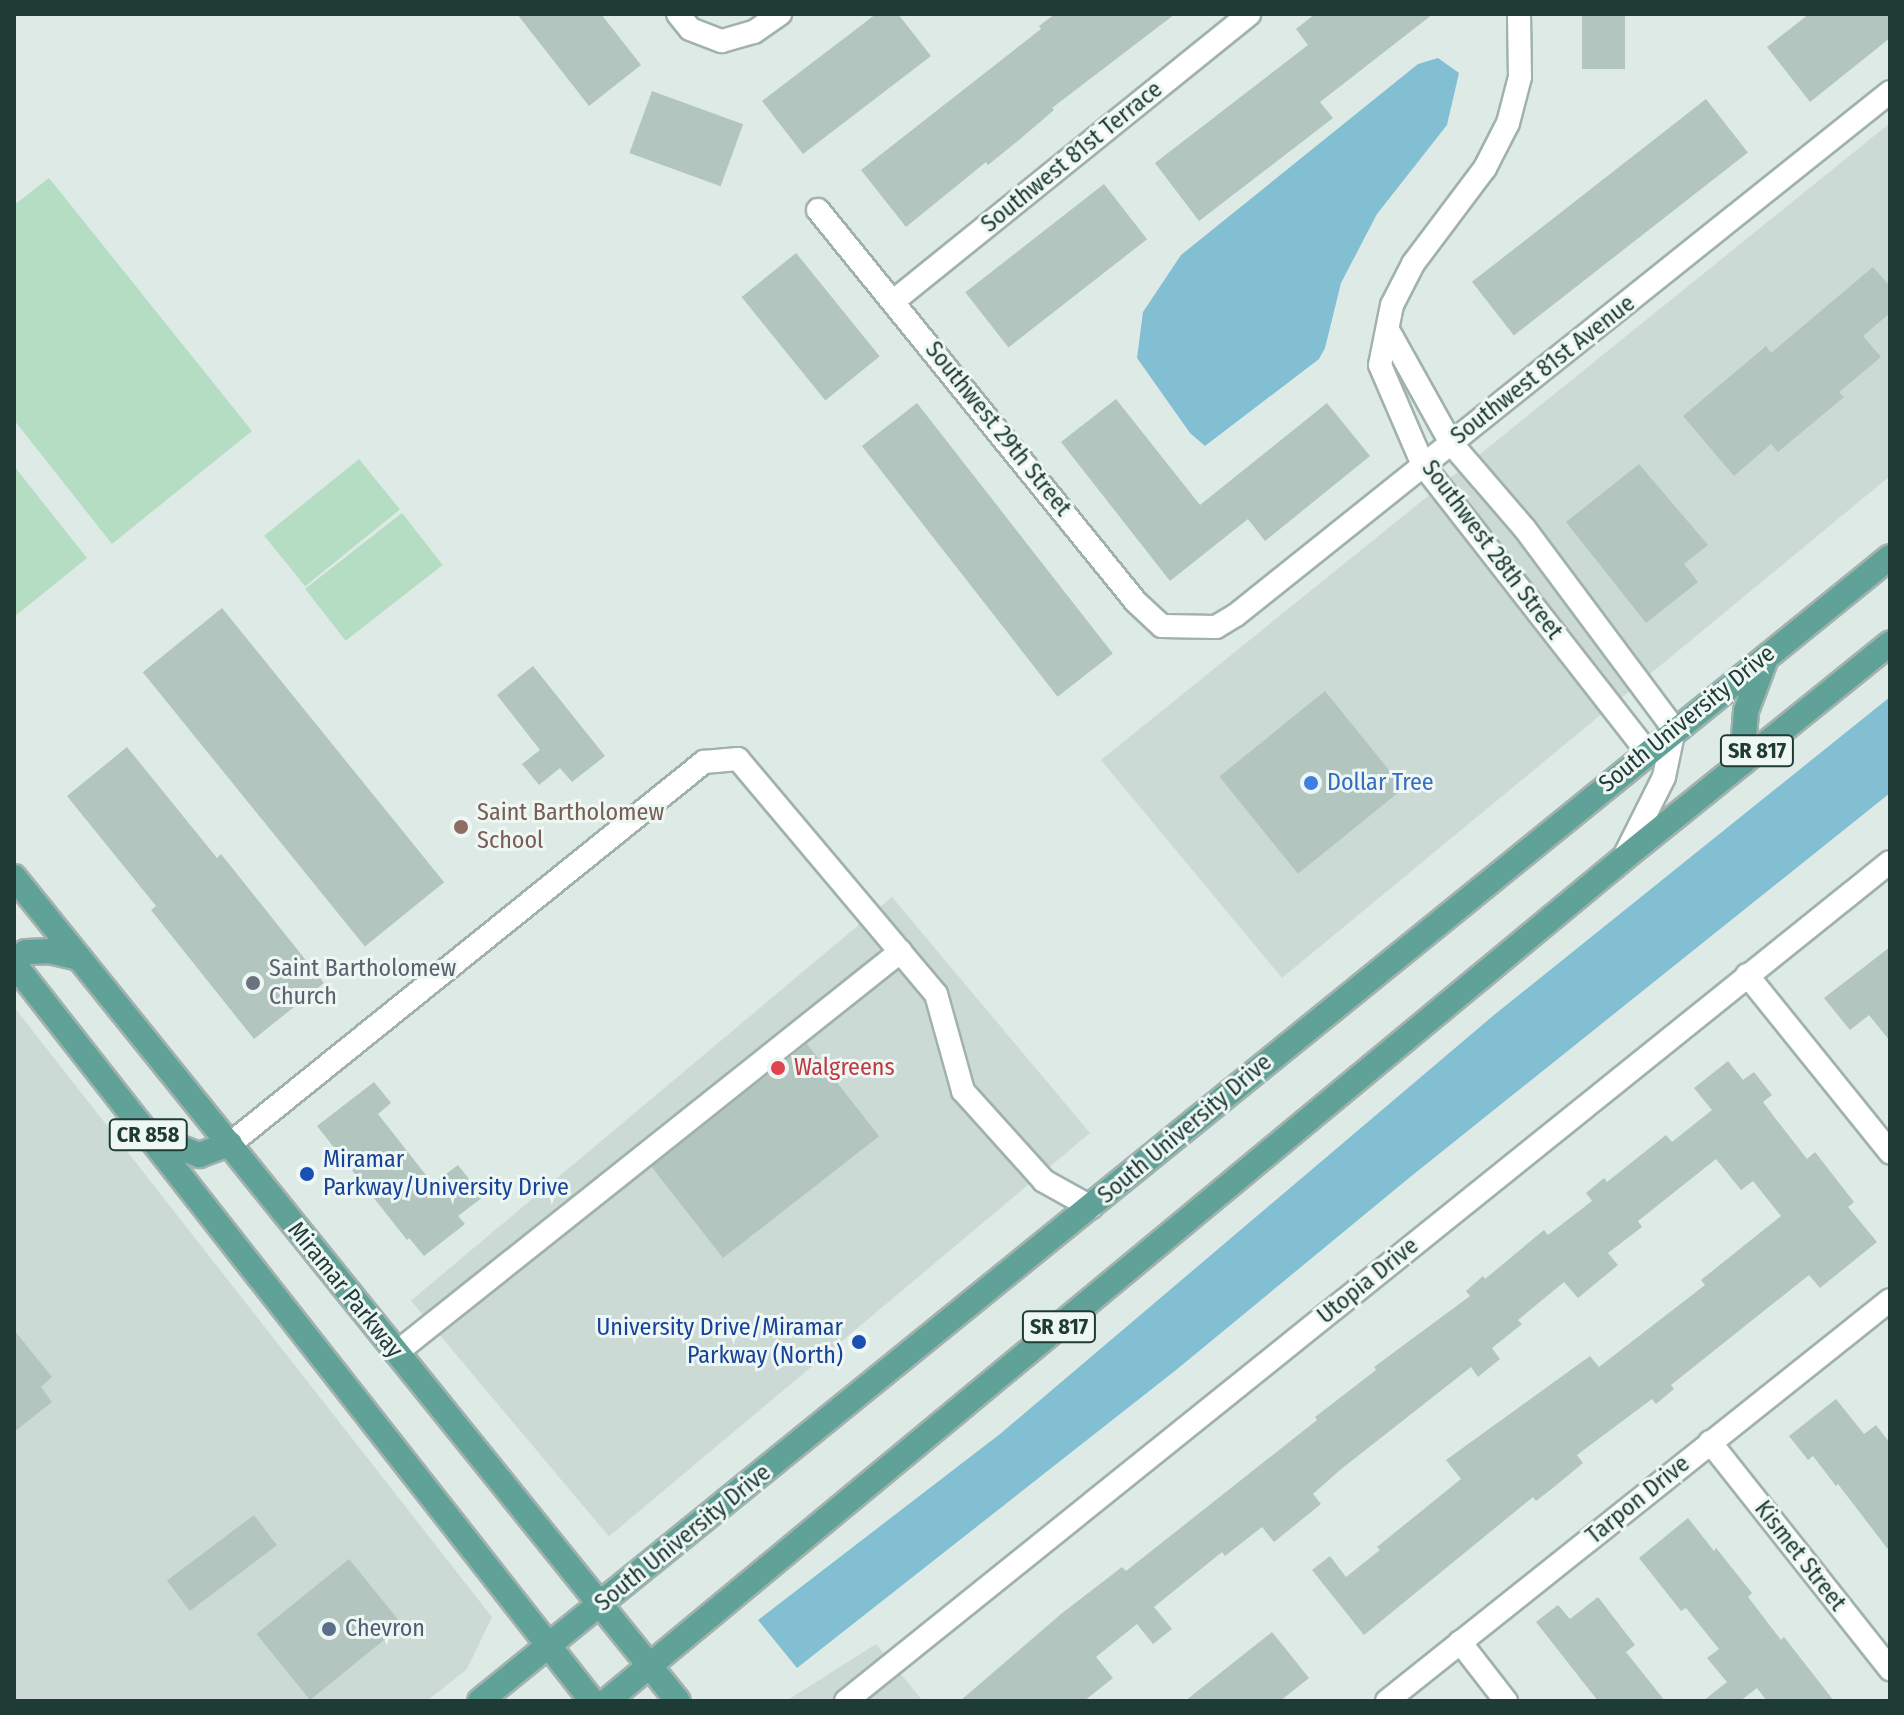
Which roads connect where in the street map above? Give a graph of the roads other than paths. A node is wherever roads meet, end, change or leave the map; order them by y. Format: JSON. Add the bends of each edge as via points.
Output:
{"nodes":[{"id":1,"x":678,"y":14,"type":"edge"},
{"id":2,"x":780,"y":14,"type":"edge"},
{"id":3,"x":1249,"y":14,"type":"edge"},
{"id":4,"x":1519,"y":14,"type":"edge"},
{"id":5,"x":1890,"y":92,"type":"edge"},
{"id":6,"x":818,"y":210,"type":"dead end"},
{"id":7,"x":895,"y":300,"type":"junction"},
{"id":8,"x":1388,"y":330,"type":"junction"},
{"id":9,"x":1451,"y":443,"type":"junction"},
{"id":10,"x":1423,"y":465,"type":"junction"},
{"id":11,"x":1890,"y":557,"type":"edge"},
{"id":12,"x":1187,"y":629,"type":"joint"},
{"id":13,"x":1890,"y":643,"type":"edge"},
{"id":14,"x":1767,"y":655,"type":"junction"},
{"id":15,"x":1674,"y":729,"type":"junction"},
{"id":16,"x":1647,"y":752,"type":"junction"},
{"id":17,"x":1742,"y":763,"type":"junction"},
{"id":18,"x":1624,"y":858,"type":"junction"},
{"id":19,"x":1890,"y":862,"type":"edge"},
{"id":20,"x":14,"y":877,"type":"edge"},
{"id":21,"x":901,"y":951,"type":"junction"},
{"id":22,"x":79,"y":958,"type":"junction"},
{"id":23,"x":14,"y":962,"type":"edge"},
{"id":24,"x":1747,"y":975,"type":"junction"},
{"id":25,"x":149,"y":1136,"type":"junction"},
{"id":26,"x":230,"y":1144,"type":"junction"},
{"id":27,"x":1890,"y":1152,"type":"edge"},
{"id":28,"x":1091,"y":1207,"type":"junction"},
{"id":29,"x":1890,"y":1300,"type":"edge"},
{"id":30,"x":396,"y":1353,"type":"junction"},
{"id":31,"x":1710,"y":1442,"type":"junction"},
{"id":32,"x":600,"y":1605,"type":"junction"},
{"id":33,"x":1460,"y":1642,"type":"junction"},
{"id":34,"x":549,"y":1646,"type":"junction"},
{"id":35,"x":650,"y":1666,"type":"junction"},
{"id":36,"x":1890,"y":1669,"type":"edge"},
{"id":37,"x":480,"y":1701,"type":"edge"},
{"id":38,"x":592,"y":1701,"type":"edge"},
{"id":39,"x":607,"y":1701,"type":"edge"},
{"id":40,"x":678,"y":1701,"type":"edge"},
{"id":41,"x":846,"y":1701,"type":"edge"},
{"id":42,"x":1387,"y":1701,"type":"edge"},
{"id":43,"x":1506,"y":1701,"type":"edge"}],
"edges":[{"from":1,"to":2,"type":"street","via":[[690,29],[722,41],[754,32]]},
{"from":3,"to":7,"type":"street","name":"Southwest 81st Terrace"},
{"from":4,"to":8,"type":"street","name":"Southwest 28th Street","via":[[1520,77],[1508,123],[1485,168],[1413,264],[1392,305]]},
{"from":5,"to":9,"type":"street","name":"Southwest 81st Avenue"},
{"from":6,"to":7,"type":"street","name":"Southwest 29th Street"},
{"from":7,"to":12,"type":"street","name":"Southwest 29th Street","via":[[1136,602],[1162,626]]},
{"from":8,"to":9,"type":"street","name":"Southwest 28th Street"},
{"from":8,"to":10,"type":"street","name":"Southwest 28th Street","via":[[1380,365]]},
{"from":9,"to":10,"type":"street","name":"Southwest 81st Avenue"},
{"from":9,"to":15,"type":"street","name":"Southwest 28th Street","via":[[1525,529]]},
{"from":10,"to":12,"type":"street","name":"Southwest 81st Avenue","via":[[1236,615],[1216,627]]},
{"from":10,"to":16,"type":"street","name":"Southwest 28th Street"},
{"from":11,"to":14,"type":"main road","name":"South University Drive","number":"SR 817"},
{"from":13,"to":17,"type":"main road","number":"SR 817"},
{"from":14,"to":15,"type":"main road","name":"South University Drive","number":"SR 817"},
{"from":14,"to":17,"type":"main road","via":[[1746,711]]},
{"from":15,"to":16,"type":"main road","name":"South University Drive","number":"SR 817"},
{"from":15,"to":18,"type":"street","via":[[1664,777]]},
{"from":16,"to":28,"type":"main road","name":"South University Drive","number":"SR 817"},
{"from":17,"to":18,"type":"main road","number":"SR 817"},
{"from":18,"to":35,"type":"main road","number":"SR 817"},
{"from":19,"to":24,"type":"street","name":"Utopia Drive"},
{"from":20,"to":22,"type":"main road","name":"Miramar Parkway","number":"CR 858"},
{"from":21,"to":26,"type":"street","via":[[738,759],[704,762]]},
{"from":21,"to":28,"type":"street","via":[[936,994],[963,1091],[1044,1181]]},
{"from":21,"to":30,"type":"street"},
{"from":22,"to":23,"type":"main road","via":[[26,952]]},
{"from":22,"to":26,"type":"main road","name":"Miramar Parkway","number":"CR 858"},
{"from":23,"to":25,"type":"main road","number":"CR 858"},
{"from":24,"to":27,"type":"street"},
{"from":24,"to":41,"type":"street","name":"Utopia Drive"},
{"from":25,"to":26,"type":"main road","via":[[199,1155]]},
{"from":25,"to":34,"type":"main road","number":"CR 858"},
{"from":26,"to":30,"type":"main road","name":"Miramar Parkway","number":"CR 858"},
{"from":28,"to":32,"type":"main road","name":"South University Drive","number":"SR 817"},
{"from":29,"to":31,"type":"street","name":"Tarpon Drive"},
{"from":30,"to":32,"type":"main road","name":"Miramar Parkway","number":"CR 858"},
{"from":31,"to":33,"type":"street","name":"Tarpon Drive"},
{"from":31,"to":36,"type":"street","name":"Kismet Street"},
{"from":32,"to":34,"type":"main road","name":"South University Drive","number":"SR 817"},
{"from":32,"to":35,"type":"main road","name":"Miramar Parkway","number":"CR 858"},
{"from":33,"to":42,"type":"street","name":"Tarpon Drive"},
{"from":33,"to":43,"type":"street"},
{"from":34,"to":37,"type":"main road","name":"South University Drive","number":"SR 817"},
{"from":34,"to":38,"type":"main road","number":"CR 858"},
{"from":35,"to":39,"type":"main road","number":"SR 817"},
{"from":35,"to":40,"type":"main road","name":"Miramar Parkway","number":"CR 858"}]}
